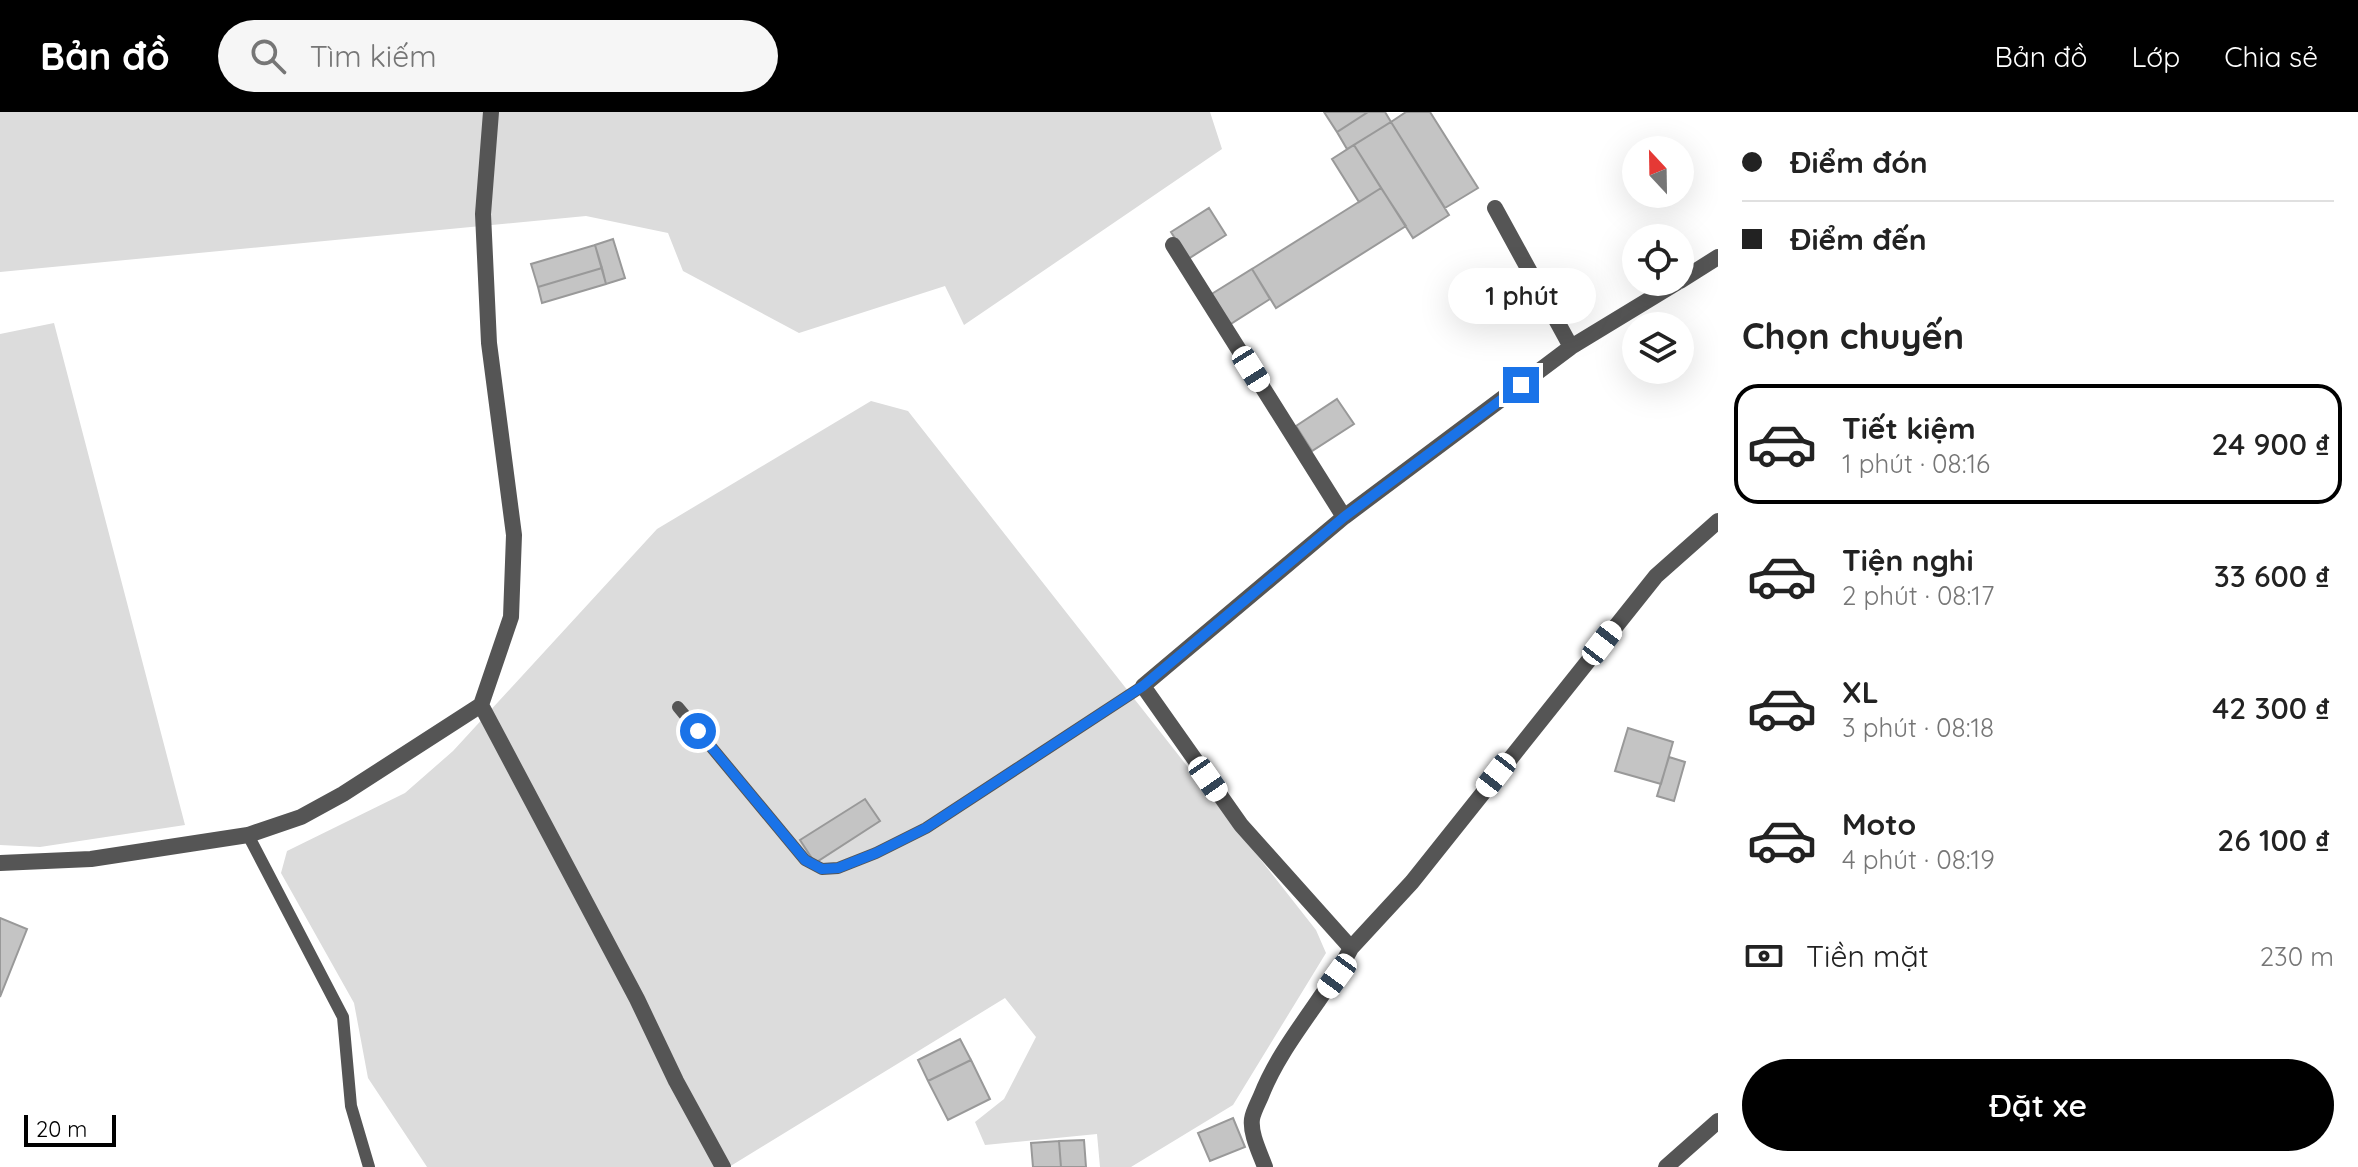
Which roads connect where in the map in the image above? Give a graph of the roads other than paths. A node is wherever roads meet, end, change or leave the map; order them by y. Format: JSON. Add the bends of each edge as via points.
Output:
{"nodes":[{"id":1,"x":491,"y":112,"type":"edge"},
{"id":2,"x":1495,"y":208,"type":"dead end"},
{"id":3,"x":1173,"y":245,"type":"dead end"},
{"id":4,"x":1718,"y":257,"type":"edge"},
{"id":5,"x":1694,"y":272,"type":"edge"},
{"id":6,"x":1654,"y":296,"type":"edge"},
{"id":7,"x":1571,"y":347,"type":"junction"},
{"id":8,"x":1344,"y":517,"type":"junction"},
{"id":9,"x":1718,"y":521,"type":"edge"},
{"id":10,"x":1143,"y":686,"type":"junction"},
{"id":11,"x":481,"y":705,"type":"junction"},
{"id":12,"x":678,"y":707,"type":"dead end"},
{"id":13,"x":248,"y":835,"type":"junction"},
{"id":14,"x":0,"y":863,"type":"edge"},
{"id":15,"x":1351,"y":948,"type":"junction"},
{"id":16,"x":1718,"y":1121,"type":"edge"},
{"id":17,"x":369,"y":1167,"type":"edge"},
{"id":18,"x":723,"y":1167,"type":"edge"},
{"id":19,"x":1265,"y":1167,"type":"edge"},
{"id":20,"x":1666,"y":1167,"type":"edge"}],
"edges":[{"from":1,"to":11,"type":"street","via":[[483,214],[488,329],[514,535],[511,617]]},
{"from":2,"to":7,"type":"street"},
{"from":3,"to":8,"type":"street"},
{"from":4,"to":5,"type":"street"},
{"from":6,"to":7,"type":"street"},
{"from":7,"to":8,"type":"street"},
{"from":8,"to":10,"type":"street"},
{"from":9,"to":15,"type":"street","via":[[1656,576],[1412,882]]},
{"from":10,"to":12,"type":"lane","via":[[926,828],[838,868],[822,869],[805,860]]},
{"from":10,"to":15,"type":"street","via":[[1241,825]]},
{"from":11,"to":13,"type":"street","via":[[329,802]]},
{"from":11,"to":18,"type":"street"},
{"from":13,"to":14,"type":"street","via":[[91,859]]},
{"from":13,"to":17,"type":"lane","via":[[343,1017],[351,1106]]},
{"from":15,"to":19,"type":"street","via":[[1265,1085],[1252,1119]]},
{"from":16,"to":20,"type":"street"}]}
